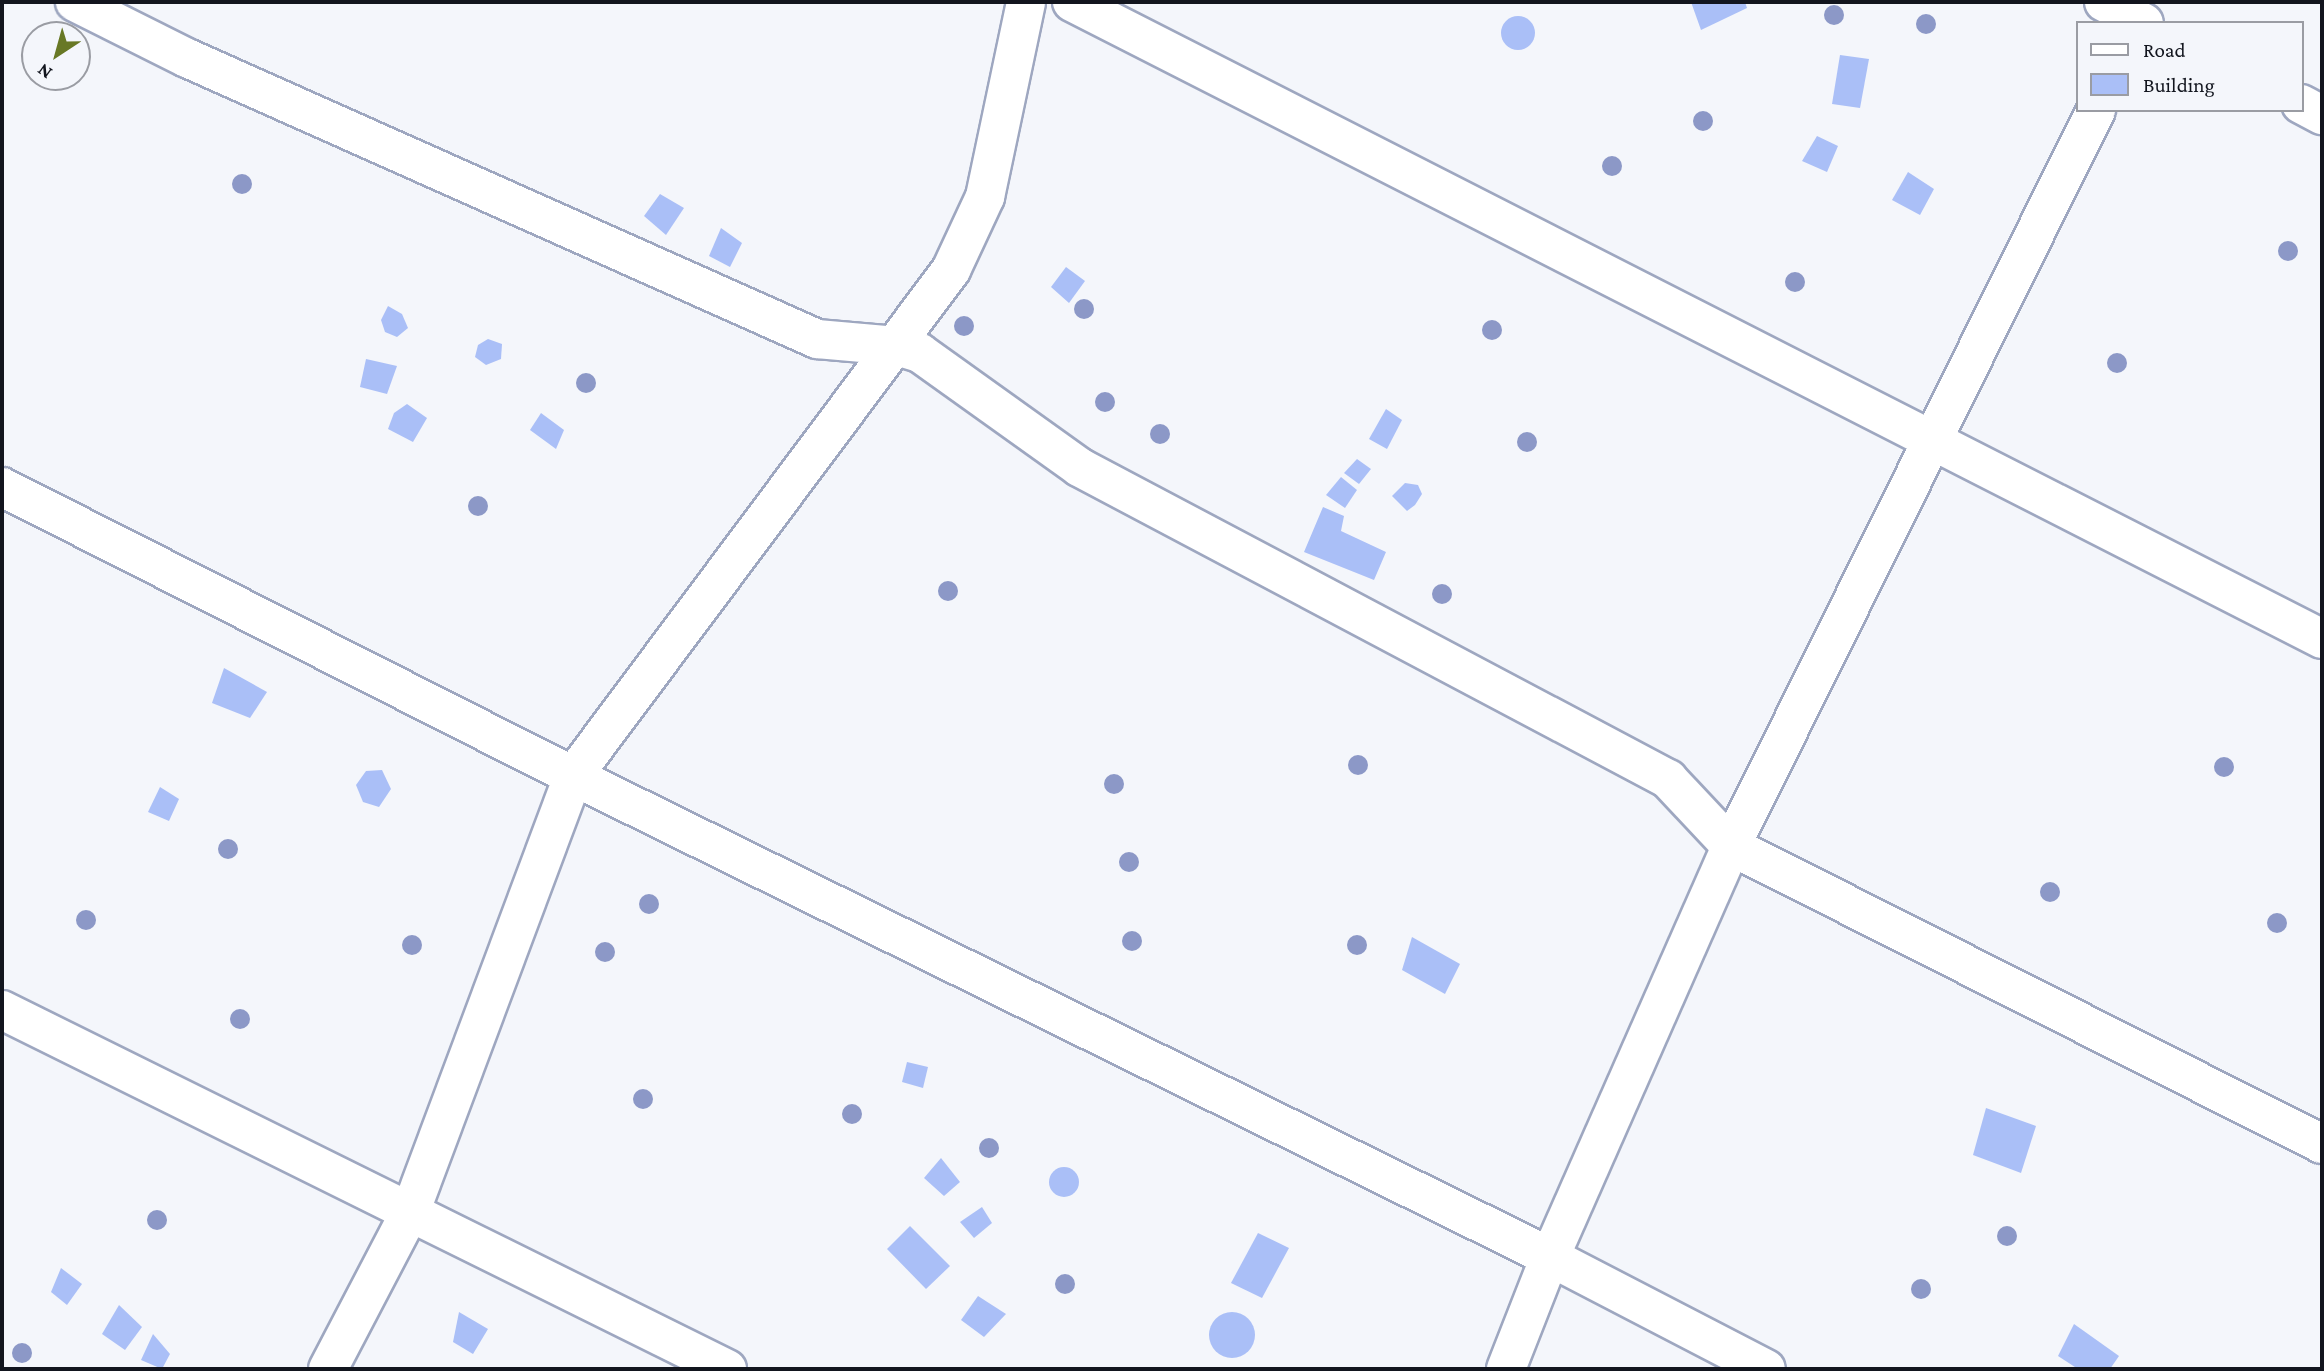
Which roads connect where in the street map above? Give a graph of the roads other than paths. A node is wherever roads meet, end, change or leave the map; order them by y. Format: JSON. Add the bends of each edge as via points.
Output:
{"nodes":[{"id":1,"x":75,"y":2,"type":"edge"},
{"id":2,"x":1026,"y":2,"type":"edge"},
{"id":3,"x":1072,"y":2,"type":"edge"},
{"id":4,"x":2104,"y":2,"type":"edge"},
{"id":5,"x":2144,"y":17,"type":"edge"},
{"id":6,"x":2303,"y":105,"type":"edge"},
{"id":7,"x":2095,"y":112,"type":"edge"},
{"id":8,"x":2322,"y":115,"type":"edge"},
{"id":9,"x":897,"y":346,"type":"junction"},
{"id":10,"x":1930,"y":440,"type":"junction"},
{"id":11,"x":2,"y":487,"type":"edge"},
{"id":12,"x":2322,"y":639,"type":"edge"},
{"id":13,"x":573,"y":776,"type":"junction"},
{"id":14,"x":1731,"y":846,"type":"junction"},
{"id":15,"x":2,"y":1010,"type":"edge"},
{"id":16,"x":2322,"y":1144,"type":"edge"},
{"id":17,"x":411,"y":1210,"type":"junction"},
{"id":18,"x":1550,"y":1257,"type":"junction"},
{"id":19,"x":328,"y":1369,"type":"edge"},
{"id":20,"x":727,"y":1369,"type":"edge"},
{"id":21,"x":1506,"y":1369,"type":"edge"},
{"id":22,"x":1766,"y":1369,"type":"edge"}],
"edges":[{"from":1,"to":9,"type":"street","via":[[199,64],[817,339]]},
{"from":2,"to":9,"type":"street","via":[[985,197],[951,270]]},
{"from":3,"to":10,"type":"street"},
{"from":4,"to":5,"type":"street"},
{"from":6,"to":8,"type":"street"},
{"from":7,"to":10,"type":"street"},
{"from":9,"to":13,"type":"street"},
{"from":9,"to":14,"type":"street","via":[[920,353],[1079,467],[1668,779]]},
{"from":10,"to":12,"type":"street"},
{"from":10,"to":14,"type":"street"},
{"from":11,"to":13,"type":"street"},
{"from":13,"to":17,"type":"street"},
{"from":13,"to":18,"type":"street"},
{"from":14,"to":16,"type":"street"},
{"from":14,"to":18,"type":"street"},
{"from":15,"to":17,"type":"street"},
{"from":17,"to":19,"type":"street"},
{"from":17,"to":20,"type":"street"},
{"from":18,"to":21,"type":"street"},
{"from":18,"to":22,"type":"street"}]}
